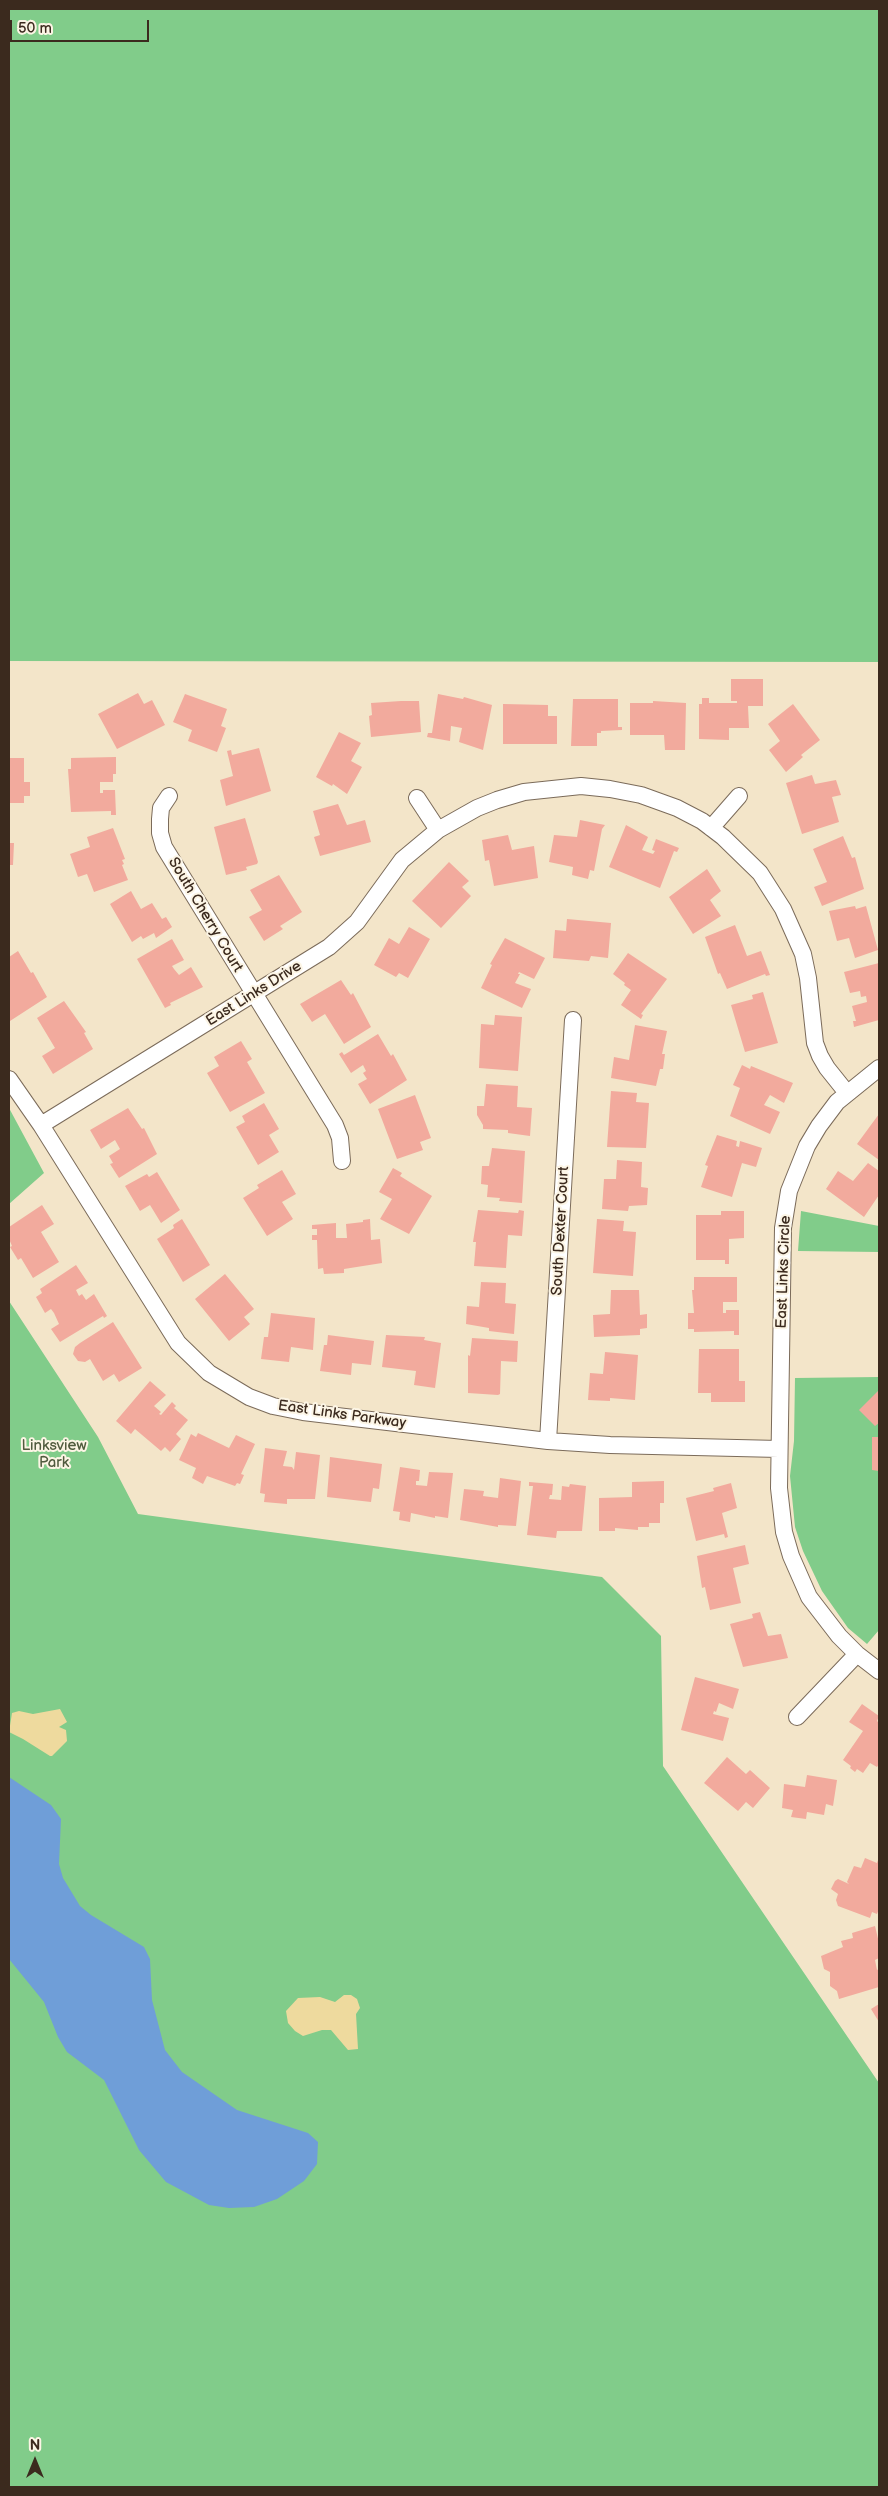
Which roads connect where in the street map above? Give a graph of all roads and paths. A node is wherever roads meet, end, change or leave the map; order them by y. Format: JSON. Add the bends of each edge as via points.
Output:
{"nodes":[{"id":1,"x":169,"y":796,"type":"dead end"},
{"id":2,"x":738,"y":796,"type":"dead end"},
{"id":3,"x":417,"y":798,"type":"dead end"},
{"id":4,"x":711,"y":828,"type":"junction"},
{"id":5,"x":438,"y":830,"type":"junction"},
{"id":6,"x":254,"y":994,"type":"junction"},
{"id":7,"x":573,"y":1020,"type":"dead end"},
{"id":8,"x":879,"y":1068,"type":"edge"},
{"id":9,"x":9,"y":1079,"type":"edge"},
{"id":10,"x":848,"y":1093,"type":"junction"},
{"id":11,"x":41,"y":1125,"type":"junction"},
{"id":12,"x":342,"y":1161,"type":"dead end"},
{"id":13,"x":548,"y":1441,"type":"junction"},
{"id":14,"x":780,"y":1449,"type":"junction"},
{"id":15,"x":856,"y":1654,"type":"junction"},
{"id":16,"x":879,"y":1671,"type":"edge"},
{"id":17,"x":797,"y":1717,"type":"dead end"}],
"edges":[{"from":1,"to":6,"type":"street","name":"South Cherry Court","via":[[161,808],[160,833],[164,846]]},
{"from":2,"to":4,"type":"street"},
{"from":3,"to":5,"type":"street"},
{"from":4,"to":5,"type":"street","name":"East Links Drive","via":[[677,808],[641,795],[581,786],[531,791],[497,800]]},
{"from":4,"to":10,"type":"street","name":"East Links Drive","via":[[760,873],[784,909],[808,978],[815,1043],[826,1068]]},
{"from":5,"to":6,"type":"street","name":"East Links Drive","via":[[402,860],[345,935]]},
{"from":6,"to":11,"type":"street","name":"East Links Drive"},
{"from":6,"to":12,"type":"street","name":"South Cherry Court","via":[[335,1125]]},
{"from":7,"to":13,"type":"street","name":"South Dexter Court"},
{"from":8,"to":10,"type":"street","name":"East Links Circle"},
{"from":9,"to":11,"type":"street","name":"East Links Parkway"},
{"from":10,"to":14,"type":"street","name":"East Links Circle","via":[[837,1102],[807,1146],[790,1191],[784,1228]]},
{"from":11,"to":13,"type":"street","name":"East Links Parkway","via":[[178,1343],[198,1364],[227,1385],[273,1406],[303,1412]]},
{"from":13,"to":14,"type":"street","name":"East Links Parkway"},
{"from":14,"to":15,"type":"street","name":"East Links Circle","via":[[781,1510],[791,1556],[809,1597]]},
{"from":15,"to":16,"type":"street","name":"East Links Circle"},
{"from":15,"to":17,"type":"street"}]}
